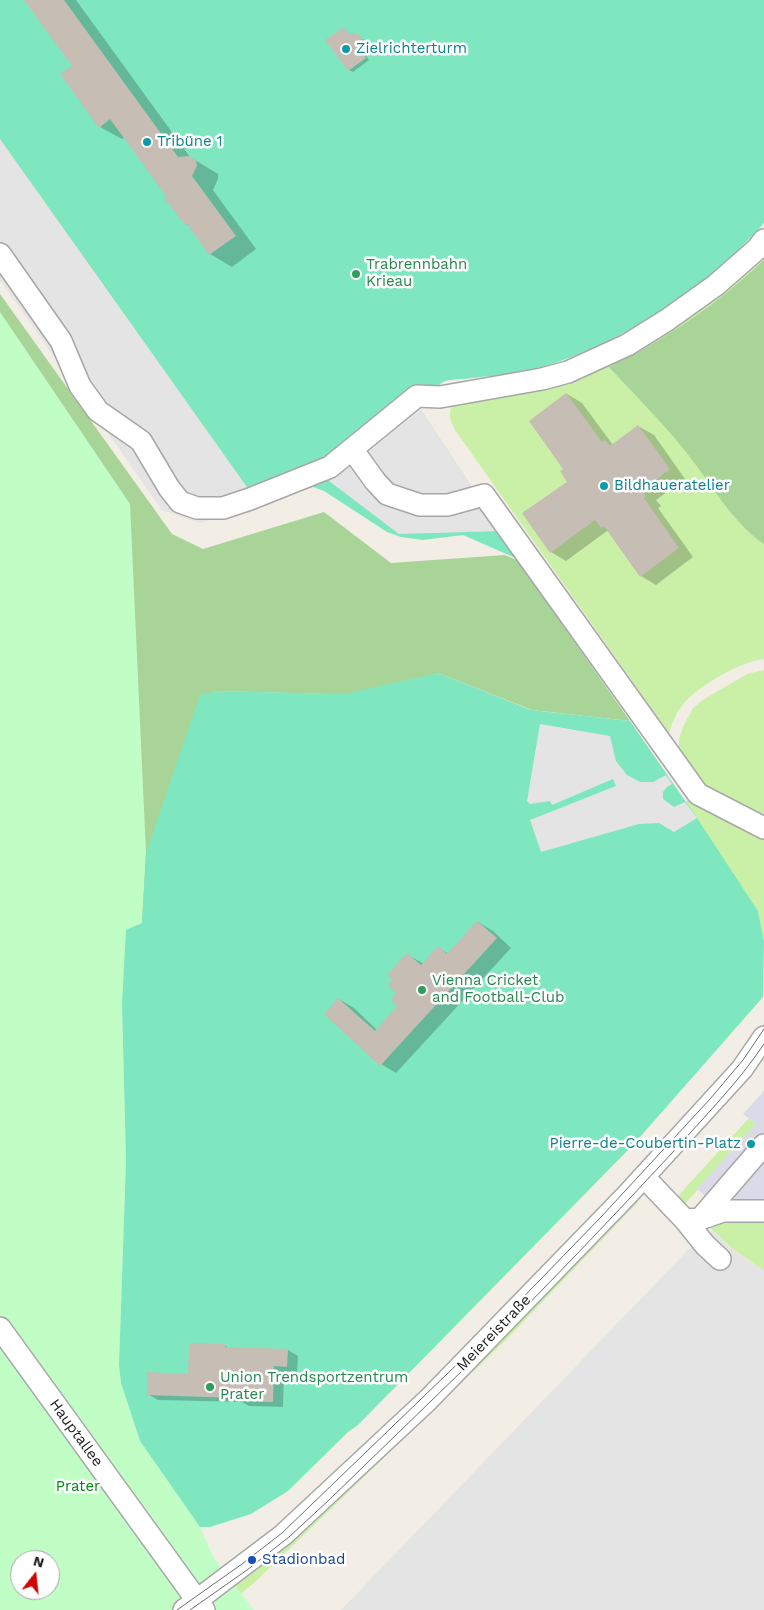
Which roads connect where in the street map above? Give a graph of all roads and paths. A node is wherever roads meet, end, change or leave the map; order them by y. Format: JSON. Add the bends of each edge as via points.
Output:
{"nodes":[{"id":1,"x":764,"y":240,"type":"edge"},
{"id":2,"x":0,"y":254,"type":"edge"},
{"id":3,"x":352,"y":449,"type":"junction"},
{"id":4,"x":764,"y":828,"type":"edge"},
{"id":5,"x":764,"y":1037,"type":"edge"},
{"id":6,"x":764,"y":1145,"type":"edge"},
{"id":7,"x":644,"y":1177,"type":"junction"},
{"id":8,"x":764,"y":1211,"type":"edge"},
{"id":9,"x":692,"y":1220,"type":"junction"},
{"id":10,"x":720,"y":1259,"type":"dead end"},
{"id":11,"x":0,"y":1328,"type":"edge"},
{"id":12,"x":195,"y":1607,"type":"edge"}],
"edges":[{"from":1,"to":3,"type":"street","via":[[716,285],[628,345],[568,372],[542,379],[440,397],[417,396]]},
{"from":2,"to":3,"type":"street","via":[[61,341],[80,386],[98,411],[141,441],[180,502],[197,508],[223,508],[330,467]]},
{"from":3,"to":4,"type":"street","via":[[387,494],[420,505],[448,505],[484,495],[676,776],[698,794]]},
{"from":5,"to":7,"type":"street","name":"Meiereistraße","via":[[742,1069]]},
{"from":6,"to":9,"type":"street"},
{"from":7,"to":9,"type":"street"},
{"from":7,"to":12,"type":"street","name":"Meiereistraße","via":[[428,1400],[284,1535]]},
{"from":8,"to":9,"type":"street","via":[[723,1212]]},
{"from":9,"to":10,"type":"street","via":[[705,1246]]},
{"from":11,"to":12,"type":"street","name":"Hauptallee"}]}
